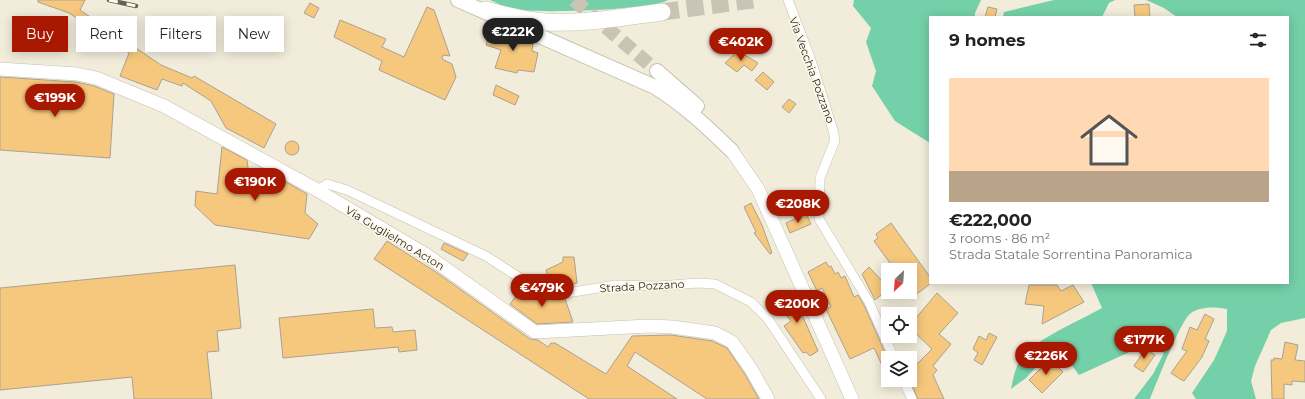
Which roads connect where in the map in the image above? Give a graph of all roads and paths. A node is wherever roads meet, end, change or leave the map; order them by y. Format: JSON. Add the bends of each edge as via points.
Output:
{"nodes":[{"id":1,"x":458,"y":0,"type":"edge"},
{"id":2,"x":788,"y":0,"type":"edge"},
{"id":3,"x":484,"y":10,"type":"junction"},
{"id":4,"x":662,"y":12,"type":"tunnel mouth"},
{"id":5,"x":0,"y":69,"type":"edge"},
{"id":6,"x":656,"y":71,"type":"tunnel mouth"},
{"id":7,"x":732,"y":150,"type":"junction"},
{"id":8,"x":317,"y":190,"type":"junction"},
{"id":9,"x":891,"y":351,"type":"edge"},
{"id":10,"x":907,"y":387,"type":"edge"},
{"id":11,"x":768,"y":399,"type":"edge"},
{"id":12,"x":822,"y":399,"type":"edge"},
{"id":13,"x":852,"y":399,"type":"edge"},
{"id":14,"x":912,"y":399,"type":"edge"}],
"edges":[{"from":1,"to":3,"type":"main road"},
{"from":2,"to":9,"type":"street","name":"Via Vecchia Pozzano","via":[[811,60],[835,140],[820,178],[819,219],[869,302]]},
{"from":3,"to":4,"type":"highway","via":[[527,20],[564,22],[587,22]]},
{"from":3,"to":7,"type":"main road","via":[[655,87],[694,114]]},
{"from":5,"to":8,"type":"street","name":"Via Guglielmo Acton","via":[[76,74],[96,78],[164,106]]},
{"from":6,"to":7,"type":"main road","via":[[707,117]]},
{"from":7,"to":13,"type":"street","via":[[758,189]]},
{"from":8,"to":11,"type":"street","name":"Via Guglielmo Acton","via":[[425,254],[535,332],[648,326],[715,333],[732,342]]},
{"from":8,"to":12,"type":"street","name":"Strada Pozzano","via":[[327,184],[347,190],[486,256],[537,289],[552,293],[616,285],[715,284],[751,302],[768,319]]},
{"from":10,"to":14,"type":"street"}]}
